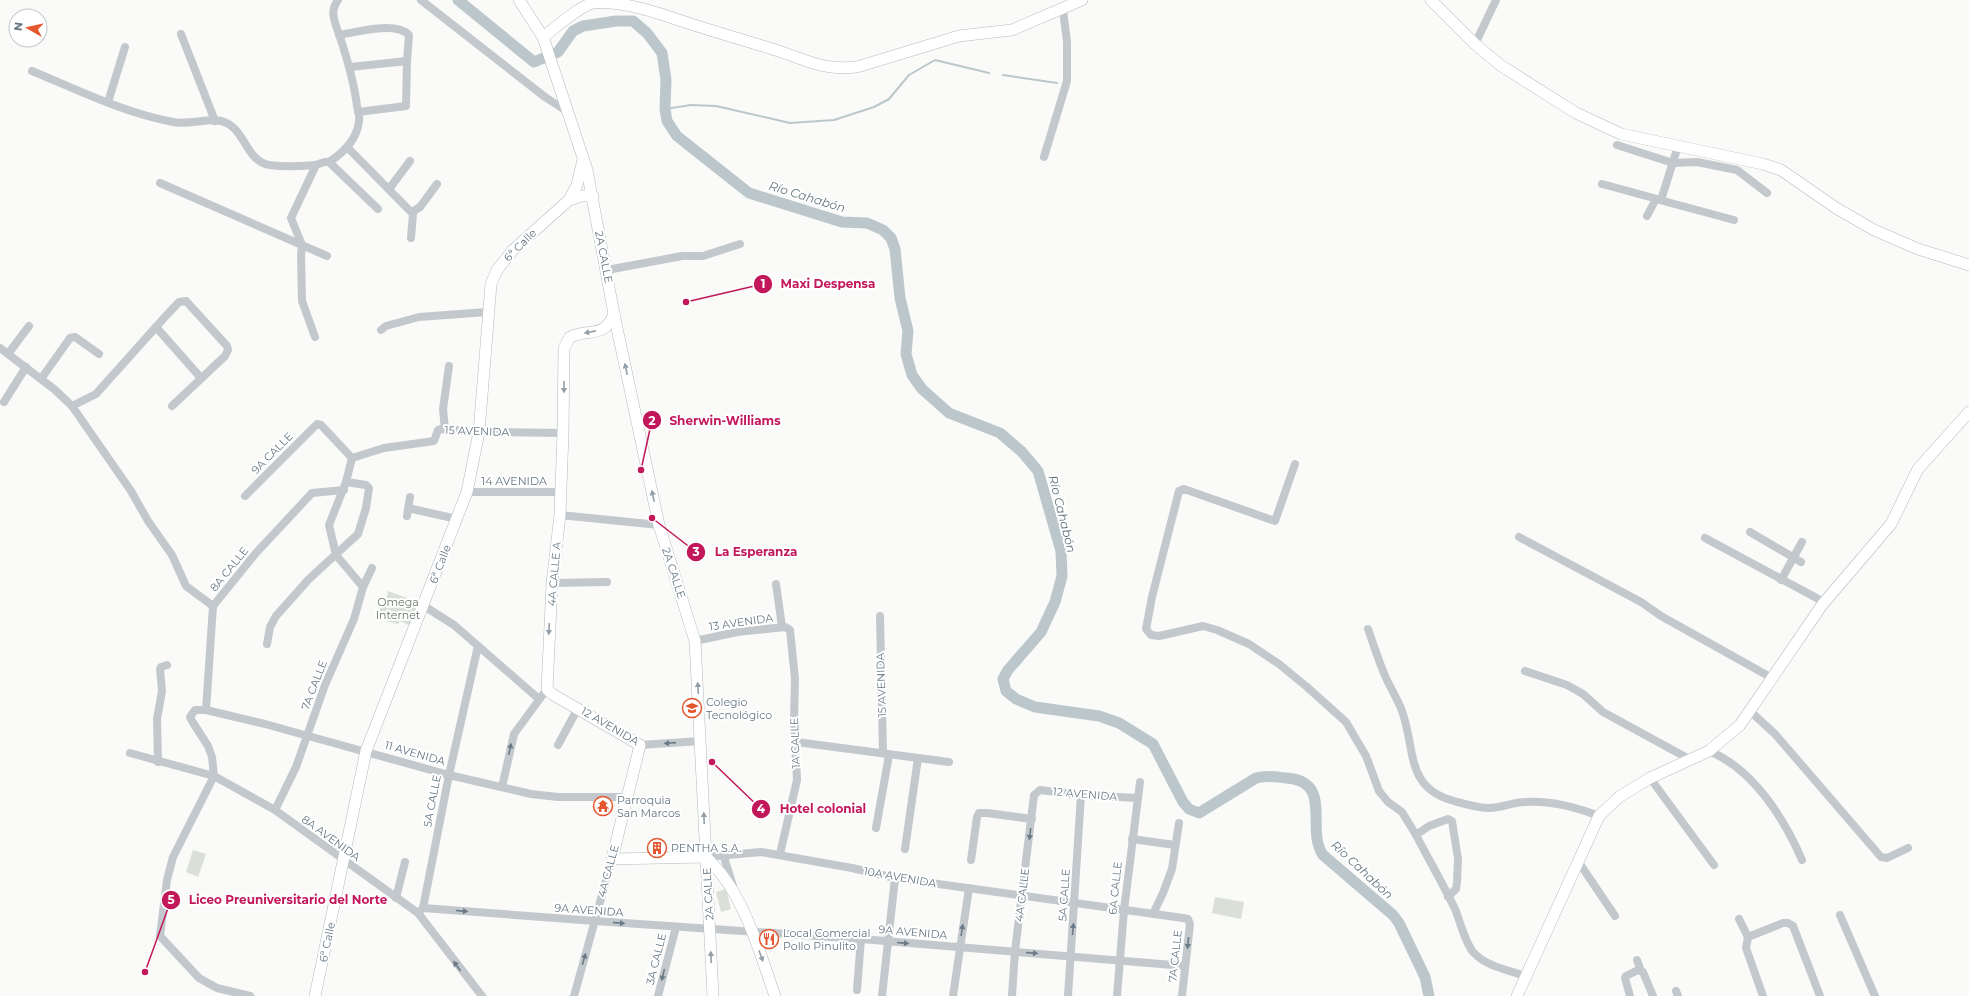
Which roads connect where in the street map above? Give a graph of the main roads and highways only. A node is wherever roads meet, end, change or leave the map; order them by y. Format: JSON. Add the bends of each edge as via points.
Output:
{"nodes":[{"id":1,"x":519,"y":0,"type":"edge"},
{"id":2,"x":1082,"y":0,"type":"edge"},
{"id":3,"x":1431,"y":0,"type":"edge"},
{"id":4,"x":593,"y":1,"type":"edge"},
{"id":5,"x":544,"y":40,"type":"junction"},
{"id":6,"x":583,"y":157,"type":"junction"},
{"id":7,"x":593,"y":196,"type":"junction"},
{"id":8,"x":569,"y":200,"type":"junction"},
{"id":9,"x":1969,"y":265,"type":"edge"},
{"id":10,"x":614,"y":314,"type":"junction"},
{"id":11,"x":1969,"y":412,"type":"edge"},
{"id":12,"x":547,"y":689,"type":"joint"},
{"id":13,"x":640,"y":745,"type":"joint"},
{"id":14,"x":706,"y":857,"type":"junction"},
{"id":15,"x":612,"y":859,"type":"joint"},
{"id":16,"x":315,"y":996,"type":"edge"},
{"id":17,"x":713,"y":996,"type":"edge"},
{"id":18,"x":775,"y":996,"type":"edge"},
{"id":19,"x":1517,"y":996,"type":"edge"}],
"edges":[{"from":1,"to":5,"type":"main road","name":"2A CALLE"},
{"from":2,"to":4,"type":"main road","via":[[1007,31],[959,36],[857,67],[839,69],[823,67],[655,12],[618,2]]},
{"from":3,"to":9,"type":"main road","via":[[1500,65],[1576,113],[1621,134],[1781,170],[1836,208],[1874,230],[1918,249]]},
{"from":4,"to":5,"type":"main road"},
{"from":5,"to":6,"type":"main road","name":"2A CALLE"},
{"from":6,"to":7,"type":"main road","name":"2A CALLE"},
{"from":6,"to":8,"type":"main road","name":"6ª Calle","via":[[577,185]]},
{"from":7,"to":8,"type":"main road"},
{"from":7,"to":10,"type":"main road","name":"2A CALLE"},
{"from":8,"to":16,"type":"main road","name":"6ª Calle","via":[[513,250],[500,265],[491,284],[479,432],[467,492],[366,751]]},
{"from":10,"to":12,"type":"main road","name":"4A CALLE A","one_way":true,"via":[[608,327],[570,337],[564,348],[560,516],[552,582]]},
{"from":14,"to":10,"type":"main road","name":"2A CALLE","one_way":true,"via":[[695,641],[659,525]]},
{"from":11,"to":19,"type":"main road","via":[[1918,469],[1891,524],[1824,602],[1740,725],[1709,752],[1650,778],[1619,797],[1599,816]]},
{"from":12,"to":13,"type":"main road","name":"12 AVENIDA"},
{"from":13,"to":15,"type":"main road","name":"4A CALLE"},
{"from":14,"to":15,"type":"main road","name":"10A AVENIDA"},
{"from":17,"to":14,"type":"main road","name":"2A CALLE","one_way":true},
{"from":14,"to":18,"type":"main road","one_way":true,"via":[[718,868],[735,894],[753,932]]}]}
